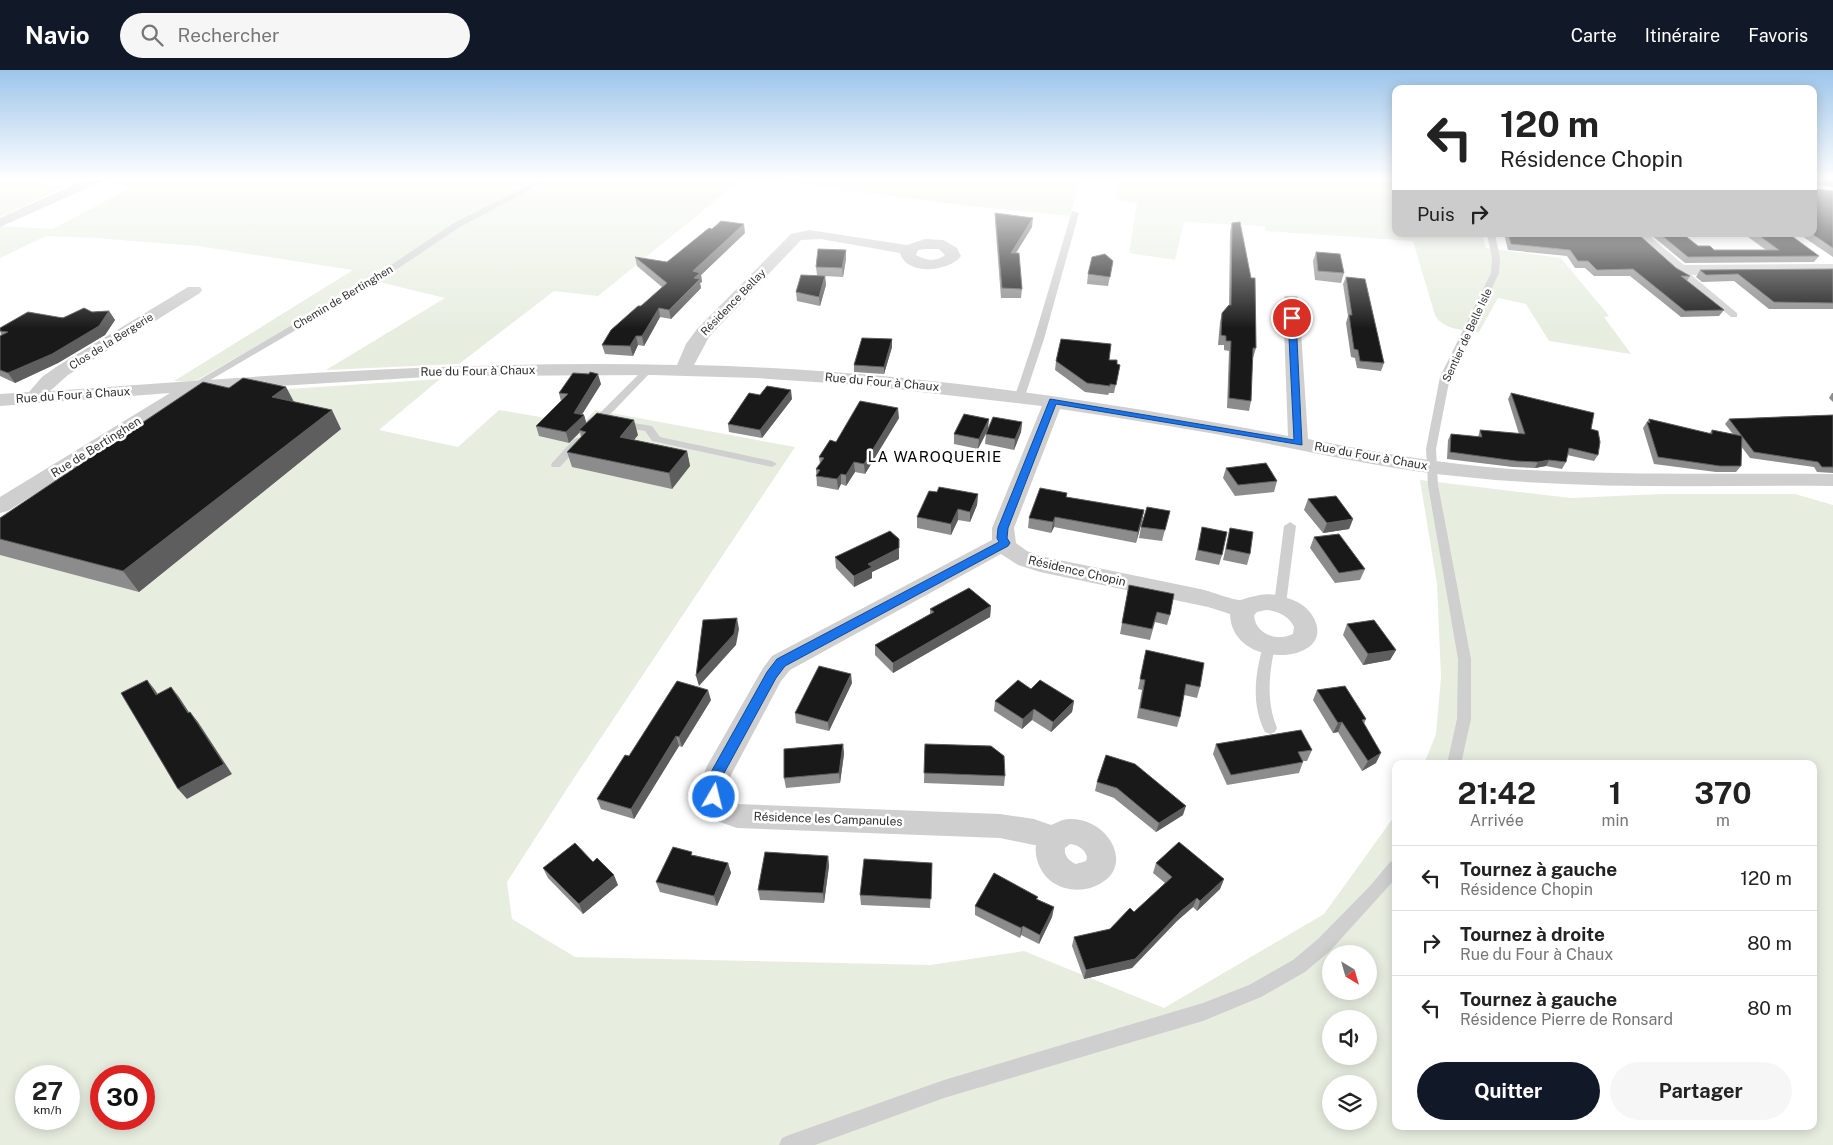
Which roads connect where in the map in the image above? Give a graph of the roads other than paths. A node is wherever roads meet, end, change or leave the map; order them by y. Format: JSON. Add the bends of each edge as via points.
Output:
{"nodes":[{"id":1,"x":449,"y":229,"type":"edge"},
{"id":2,"x":1070,"y":229,"type":"edge"},
{"id":3,"x":1492,"y":237,"type":"edge"},
{"id":4,"x":1642,"y":237,"type":"edge"},
{"id":5,"x":910,"y":250,"type":"dead end"},
{"id":6,"x":1819,"y":256,"type":"edge"},
{"id":7,"x":1833,"y":267,"type":"edge"},
{"id":8,"x":1680,"y":270,"type":"junction"},
{"id":9,"x":194,"y":290,"type":"dead end"},
{"id":10,"x":1291,"y":300,"type":"dead end"},
{"id":11,"x":1734,"y":315,"type":"dead end"},
{"id":12,"x":648,"y":370,"type":"junction"},
{"id":13,"x":683,"y":370,"type":"junction"},
{"id":14,"x":192,"y":387,"type":"junction"},
{"id":15,"x":1020,"y":396,"type":"junction"},
{"id":16,"x":34,"y":398,"type":"junction"},
{"id":17,"x":0,"y":400,"type":"edge"},
{"id":18,"x":1053,"y":401,"type":"junction"},
{"id":19,"x":598,"y":420,"type":"junction"},
{"id":20,"x":1298,"y":443,"type":"junction"},
{"id":21,"x":772,"y":464,"type":"dead end"},
{"id":22,"x":556,"y":465,"type":"dead end"},
{"id":23,"x":1432,"y":466,"type":"junction"},
{"id":24,"x":1833,"y":480,"type":"edge"},
{"id":25,"x":0,"y":506,"type":"edge"},
{"id":26,"x":1290,"y":526,"type":"dead end"},
{"id":27,"x":1004,"y":543,"type":"junction"},
{"id":28,"x":1280,"y":604,"type":"junction"},
{"id":29,"x":1244,"y":610,"type":"junction"},
{"id":30,"x":1269,"y":646,"type":"junction"},
{"id":31,"x":1270,"y":728,"type":"dead end"},
{"id":32,"x":1455,"y":760,"type":"edge"},
{"id":33,"x":1054,"y":840,"type":"dead end"},
{"id":34,"x":1392,"y":872,"type":"edge"},
{"id":35,"x":789,"y":1145,"type":"edge"}],
"edges":[{"from":1,"to":14,"type":"lane","name":"Chemin de Bertinghen","via":[[370,283]]},
{"from":2,"to":15,"type":"lane"},
{"from":3,"to":23,"type":"lane","name":"Sentier de Belle Isle","via":[[1496,273],[1445,377]]},
{"from":4,"to":8,"type":"street"},
{"from":5,"to":13,"type":"street","name":"Résidence Bellay","via":[[820,235],[796,237],[703,333]]},
{"from":6,"to":7,"type":"street"},
{"from":7,"to":8,"type":"street"},
{"from":8,"to":11,"type":"lane"},
{"from":9,"to":16,"type":"street","name":"Clos de la Bergerie","via":[[62,371]]},
{"from":10,"to":20,"type":"street"},
{"from":12,"to":13,"type":"street","name":"Rue du Four à Chaux"},
{"from":12,"to":14,"type":"street","name":"Rue du Four à Chaux","via":[[445,371]]},
{"from":12,"to":19,"type":"lane"},
{"from":13,"to":15,"type":"street","name":"Rue du Four à Chaux","via":[[858,379]]},
{"from":14,"to":16,"type":"street","name":"Rue du Four à Chaux"},
{"from":14,"to":25,"type":"street","name":"Rue de Bertinghen"},
{"from":15,"to":18,"type":"street","name":"Rue du Four à Chaux"},
{"from":16,"to":17,"type":"street","name":"Rue du Four à Chaux"},
{"from":18,"to":20,"type":"street","name":"Rue du Four à Chaux"},
{"from":18,"to":27,"type":"street","via":[[1003,528]]},
{"from":19,"to":21,"type":"lane","via":[[648,428],[656,439]]},
{"from":19,"to":22,"type":"lane"},
{"from":20,"to":23,"type":"street","name":"Rue du Four à Chaux"},
{"from":23,"to":24,"type":"street","name":"Rue du Four à Chaux","via":[[1546,479]]},
{"from":23,"to":32,"type":"lane","name":"Sentier de Belle Isle","via":[[1464,644],[1464,720]]},
{"from":26,"to":28,"type":"lane"},
{"from":27,"to":29,"type":"street","name":"Résidence Chopin","via":[[1018,556],[1040,564]]},
{"from":27,"to":33,"type":"street","name":"Résidence les Campanules","via":[[781,662],[717,774],[714,797],[721,810],[737,816],[1000,826]]},
{"from":28,"to":29,"type":"street","via":[[1261,602]]},
{"from":28,"to":30,"type":"street","via":[[1302,618],[1306,633],[1304,639],[1295,645]]},
{"from":29,"to":30,"type":"street","via":[[1241,618],[1246,632]]},
{"from":30,"to":31,"type":"lane","via":[[1262,680],[1264,713]]},
{"from":34,"to":35,"type":"lane","via":[[1324,946],[1299,966],[1255,991],[1203,1012],[944,1089]]}]}
